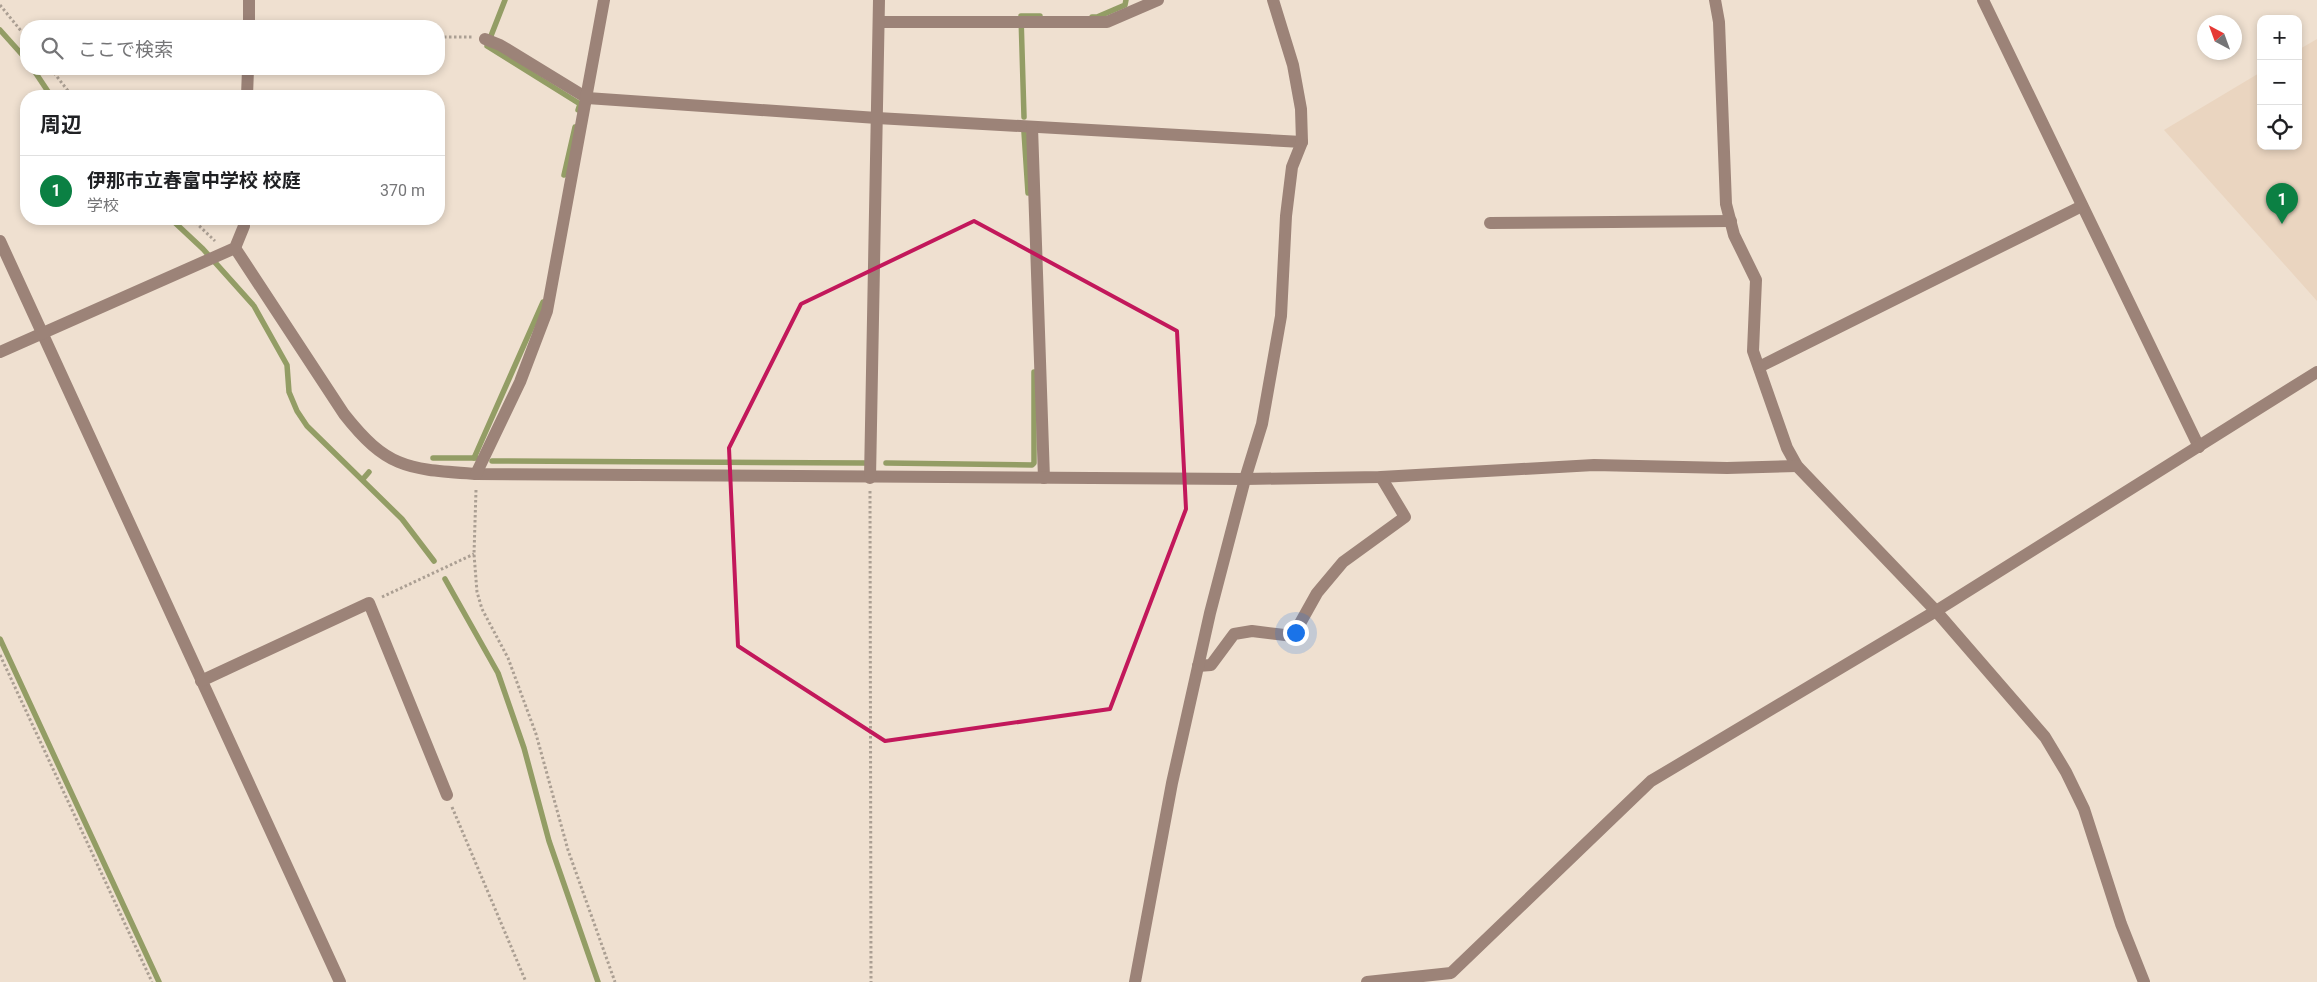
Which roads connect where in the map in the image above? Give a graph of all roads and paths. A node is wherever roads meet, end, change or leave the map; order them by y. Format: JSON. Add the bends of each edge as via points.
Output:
{"nodes":[{"id":1,"x":249,"y":0,"type":"edge"},
{"id":2,"x":604,"y":0,"type":"edge"},
{"id":3,"x":879,"y":0,"type":"edge"},
{"id":4,"x":1158,"y":0,"type":"edge"},
{"id":5,"x":1273,"y":0,"type":"edge"},
{"id":6,"x":1715,"y":0,"type":"edge"},
{"id":7,"x":1983,"y":0,"type":"edge"},
{"id":8,"x":0,"y":4,"type":"edge"},
{"id":9,"x":249,"y":20,"type":"edge"},
{"id":10,"x":879,"y":22,"type":"junction"},
{"id":11,"x":20,"y":29,"type":"edge"},
{"id":12,"x":445,"y":37,"type":"edge"},
{"id":13,"x":489,"y":40,"type":"joint"},
{"id":14,"x":56,"y":75,"type":"edge"},
{"id":15,"x":248,"y":75,"type":"edge"},
{"id":16,"x":68,"y":90,"type":"edge"},
{"id":17,"x":247,"y":90,"type":"edge"},
{"id":18,"x":587,"y":98,"type":"junction"},
{"id":19,"x":877,"y":118,"type":"junction"},
{"id":20,"x":1032,"y":127,"type":"junction"},
{"id":21,"x":1302,"y":142,"type":"junction"},
{"id":22,"x":2082,"y":206,"type":"junction"},
{"id":23,"x":1731,"y":221,"type":"junction"},
{"id":24,"x":1490,"y":224,"type":"dead end"},
{"id":25,"x":199,"y":225,"type":"edge"},
{"id":26,"x":244,"y":225,"type":"edge"},
{"id":27,"x":0,"y":241,"type":"edge"},
{"id":28,"x":228,"y":251,"type":"junction"},
{"id":29,"x":43,"y":333,"type":"junction"},
{"id":30,"x":0,"y":352,"type":"edge"},
{"id":31,"x":1759,"y":367,"type":"junction"},
{"id":32,"x":2317,"y":372,"type":"edge"},
{"id":33,"x":2199,"y":447,"type":"junction"},
{"id":34,"x":1797,"y":466,"type":"junction"},
{"id":35,"x":476,"y":474,"type":"junction"},
{"id":36,"x":1381,"y":476,"type":"junction"},
{"id":37,"x":870,"y":478,"type":"junction"},
{"id":38,"x":1044,"y":478,"type":"junction"},
{"id":39,"x":1244,"y":479,"type":"junction"},
{"id":40,"x":474,"y":554,"type":"junction"},
{"id":41,"x":369,"y":603,"type":"junction"},
{"id":42,"x":1936,"y":611,"type":"junction"},
{"id":43,"x":0,"y":654,"type":"edge"},
{"id":44,"x":1198,"y":666,"type":"junction"},
{"id":45,"x":201,"y":681,"type":"junction"},
{"id":46,"x":447,"y":795,"type":"joint"},
{"id":47,"x":152,"y":982,"type":"edge"},
{"id":48,"x":340,"y":982,"type":"edge"},
{"id":49,"x":526,"y":982,"type":"edge"},
{"id":50,"x":615,"y":982,"type":"edge"},
{"id":51,"x":871,"y":982,"type":"edge"},
{"id":52,"x":1135,"y":982,"type":"edge"},
{"id":53,"x":1368,"y":982,"type":"edge"},
{"id":54,"x":2144,"y":982,"type":"edge"}],
"edges":[{"from":1,"to":9,"type":"street"},
{"from":2,"to":18,"type":"street"},
{"from":3,"to":10,"type":"street"},
{"from":4,"to":10,"type":"street","via":[[1107,22]]},
{"from":5,"to":21,"type":"street","via":[[1293,65],[1302,109]]},
{"from":6,"to":23,"type":"street","via":[[1719,22],[1726,204]]},
{"from":7,"to":22,"type":"street"},
{"from":8,"to":11,"type":"path"},
{"from":10,"to":19,"type":"street"},
{"from":12,"to":13,"type":"path"},
{"from":13,"to":18,"type":"street"},
{"from":14,"to":16,"type":"path"},
{"from":15,"to":17,"type":"street"},
{"from":18,"to":19,"type":"street"},
{"from":18,"to":35,"type":"street","via":[[547,311],[520,382]]},
{"from":19,"to":20,"type":"street"},
{"from":19,"to":37,"type":"street"},
{"from":20,"to":21,"type":"street"},
{"from":20,"to":38,"type":"street"},
{"from":21,"to":39,"type":"street","via":[[1292,167],[1286,216],[1281,316],[1262,424]]},
{"from":22,"to":31,"type":"street"},
{"from":22,"to":33,"type":"street"},
{"from":23,"to":24,"type":"street"},
{"from":23,"to":31,"type":"street","via":[[1734,235],[1756,280],[1753,352]]},
{"from":25,"to":28,"type":"path"},
{"from":26,"to":28,"type":"street"},
{"from":27,"to":29,"type":"street"},
{"from":28,"to":29,"type":"street"},
{"from":28,"to":35,"type":"street","via":[[344,414],[378,451],[402,465]]},
{"from":29,"to":30,"type":"street"},
{"from":29,"to":45,"type":"street"},
{"from":31,"to":34,"type":"street","via":[[1787,448]]},
{"from":32,"to":33,"type":"street"},
{"from":33,"to":42,"type":"street"},
{"from":34,"to":36,"type":"street","via":[[1594,465]]},
{"from":34,"to":42,"type":"street"},
{"from":35,"to":37,"type":"street"},
{"from":35,"to":40,"type":"path"},
{"from":36,"to":39,"type":"street"},
{"from":36,"to":44,"type":"street","via":[[1405,517],[1343,562],[1317,593],[1293,636],[1252,631],[1234,634],[1211,665]]},
{"from":37,"to":38,"type":"street"},
{"from":37,"to":51,"type":"path"},
{"from":38,"to":39,"type":"street"},
{"from":39,"to":44,"type":"street"},
{"from":40,"to":41,"type":"path"},
{"from":40,"to":50,"type":"path","via":[[477,592],[482,609],[508,658],[536,734],[568,850]]},
{"from":41,"to":45,"type":"street"},
{"from":41,"to":46,"type":"street"},
{"from":42,"to":53,"type":"street","via":[[1651,781],[1451,973]]},
{"from":42,"to":54,"type":"street","via":[[2045,737],[2066,772],[2084,809]]},
{"from":43,"to":47,"type":"path"},
{"from":44,"to":52,"type":"street","via":[[1172,783]]},
{"from":45,"to":48,"type":"street"},
{"from":46,"to":49,"type":"path"}]}
